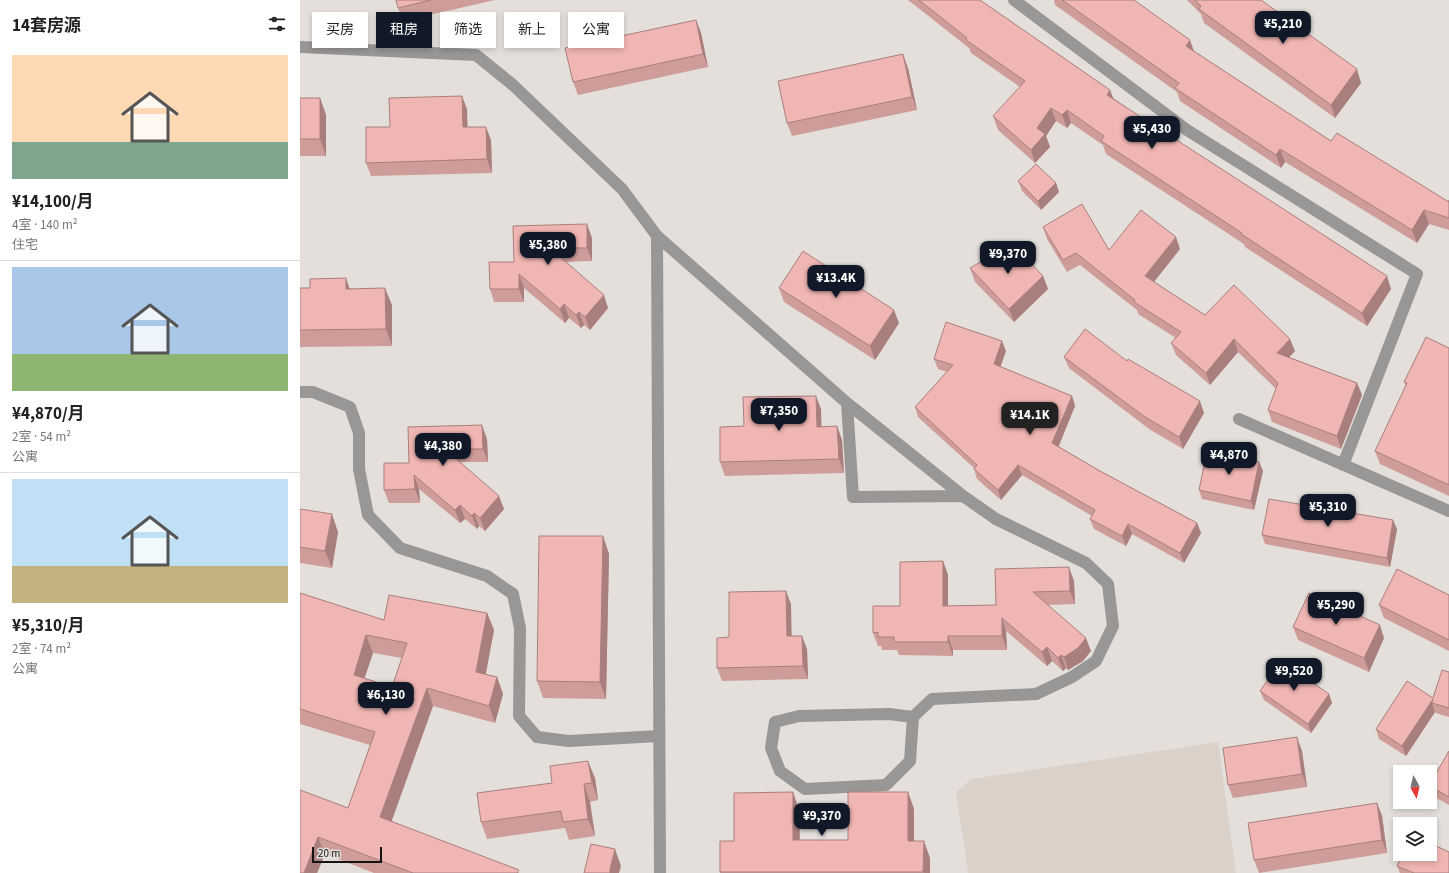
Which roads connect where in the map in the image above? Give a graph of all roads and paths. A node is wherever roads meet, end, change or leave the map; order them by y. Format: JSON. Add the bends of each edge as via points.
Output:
{"nodes":[{"id":1,"x":1014,"y":0,"type":"edge"},
{"id":2,"x":300,"y":47,"type":"edge"},
{"id":3,"x":657,"y":236,"type":"junction"},
{"id":4,"x":300,"y":392,"type":"edge"},
{"id":5,"x":847,"y":403,"type":"junction"},
{"id":6,"x":1239,"y":420,"type":"dead end"},
{"id":7,"x":1343,"y":465,"type":"junction"},
{"id":8,"x":963,"y":496,"type":"junction"},
{"id":9,"x":1449,"y":511,"type":"edge"},
{"id":10,"x":913,"y":717,"type":"junction"},
{"id":11,"x":659,"y":736,"type":"junction"},
{"id":12,"x":660,"y":873,"type":"edge"}],
"edges":[{"from":1,"to":7,"type":"street","via":[[1187,130],[1417,274]]},
{"from":2,"to":3,"type":"street","via":[[476,55],[513,85],[622,189]]},
{"from":3,"to":5,"type":"street"},
{"from":3,"to":11,"type":"street"},
{"from":4,"to":11,"type":"street","via":[[313,392],[350,407],[359,434],[359,469],[368,515],[400,548],[487,576],[513,594],[520,628],[520,716],[537,737],[569,741]]},
{"from":5,"to":8,"type":"street"},
{"from":5,"to":8,"type":"street","via":[[853,497]]},
{"from":6,"to":7,"type":"street"},
{"from":7,"to":9,"type":"street"},
{"from":8,"to":10,"type":"street","via":[[996,519],[1086,563],[1108,584],[1113,626],[1096,662],[1036,694],[932,699]]},
{"from":10,"to":10,"type":"street","via":[[910,761],[886,785],[805,789],[780,771],[770,748],[775,722],[799,716],[889,714]]},
{"from":11,"to":12,"type":"street"}]}
